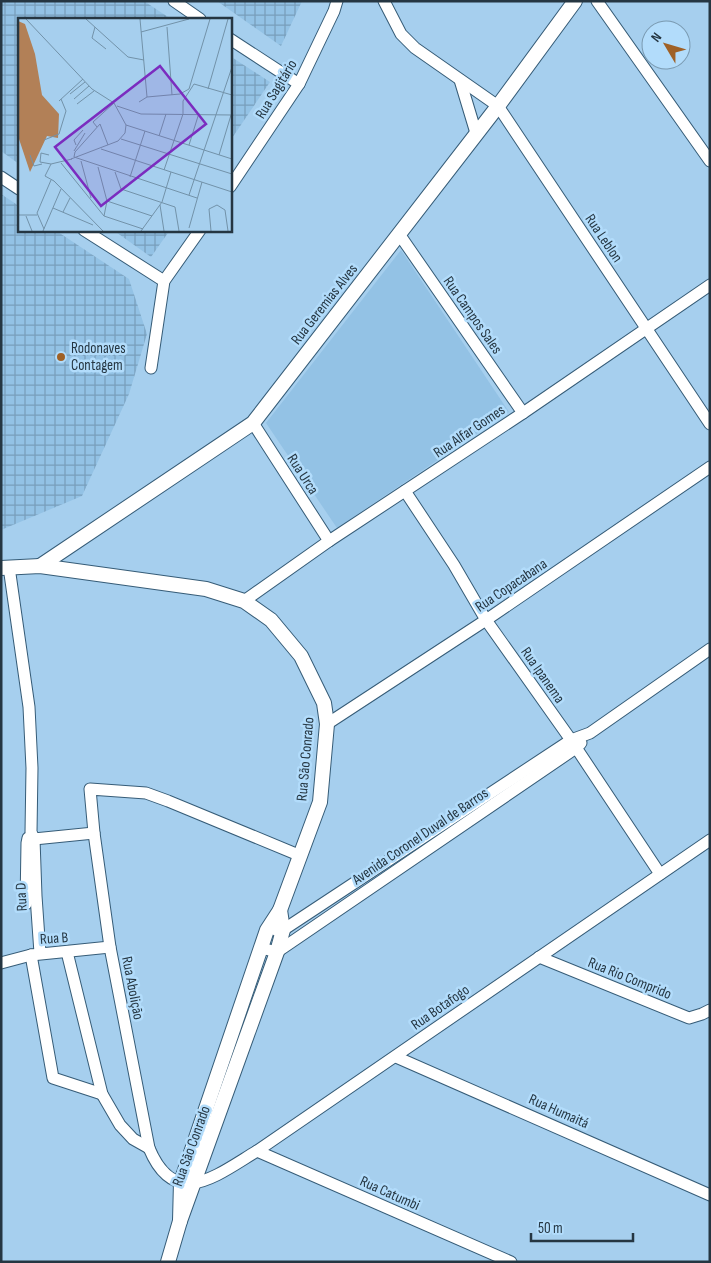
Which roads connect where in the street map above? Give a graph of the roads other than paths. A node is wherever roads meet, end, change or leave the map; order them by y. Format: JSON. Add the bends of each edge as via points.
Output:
{"nodes":[{"id":1,"x":174,"y":1,"type":"edge"},
{"id":2,"x":337,"y":1,"type":"edge"},
{"id":3,"x":384,"y":1,"type":"edge"},
{"id":4,"x":575,"y":1,"type":"edge"},
{"id":5,"x":597,"y":1,"type":"edge"},
{"id":6,"x":199,"y":18,"type":"edge"},
{"id":7,"x":231,"y":40,"type":"edge"},
{"id":8,"x":460,"y":80,"type":"junction"},
{"id":9,"x":299,"y":84,"type":"junction"},
{"id":10,"x":498,"y":106,"type":"junction"},
{"id":11,"x":476,"y":133,"type":"junction"},
{"id":12,"x":710,"y":161,"type":"edge"},
{"id":13,"x":1,"y":177,"type":"edge"},
{"id":14,"x":231,"y":186,"type":"edge"},
{"id":15,"x":18,"y":188,"type":"edge"},
{"id":16,"x":86,"y":231,"type":"edge"},
{"id":17,"x":199,"y":231,"type":"edge"},
{"id":18,"x":399,"y":234,"type":"junction"},
{"id":19,"x":164,"y":281,"type":"junction"},
{"id":20,"x":710,"y":285,"type":"edge"},
{"id":21,"x":645,"y":328,"type":"junction"},
{"id":22,"x":151,"y":368,"type":"dead end"},
{"id":23,"x":523,"y":412,"type":"junction"},
{"id":24,"x":253,"y":423,"type":"junction"},
{"id":25,"x":710,"y":424,"type":"edge"},
{"id":26,"x":710,"y":468,"type":"edge"},
{"id":27,"x":405,"y":491,"type":"junction"},
{"id":28,"x":329,"y":542,"type":"junction"},
{"id":29,"x":40,"y":566,"type":"junction"},
{"id":30,"x":5,"y":567,"type":"edge"},
{"id":31,"x":244,"y":601,"type":"junction"},
{"id":32,"x":486,"y":620,"type":"junction"},
{"id":33,"x":710,"y":649,"type":"edge"},
{"id":34,"x":327,"y":724,"type":"junction"},
{"id":35,"x":573,"y":744,"type":"junction"},
{"id":36,"x":458,"y":821,"type":"junction"},
{"id":37,"x":94,"y":833,"type":"junction"},
{"id":38,"x":32,"y":836,"type":"junction"},
{"id":39,"x":710,"y":840,"type":"edge"},
{"id":40,"x":301,"y":856,"type":"junction"},
{"id":41,"x":660,"y":874,"type":"junction"},
{"id":42,"x":335,"y":896,"type":"junction"},
{"id":43,"x":26,"y":904,"type":"dead end"},
{"id":44,"x":342,"y":907,"type":"junction"},
{"id":45,"x":280,"y":910,"type":"junction"},
{"id":46,"x":267,"y":930,"type":"junction"},
{"id":47,"x":283,"y":930,"type":"junction"},
{"id":48,"x":110,"y":947,"type":"junction"},
{"id":49,"x":261,"y":948,"type":"junction"},
{"id":50,"x":67,"y":952,"type":"junction"},
{"id":51,"x":277,"y":952,"type":"junction"},
{"id":52,"x":36,"y":954,"type":"junction"},
{"id":53,"x":539,"y":957,"type":"junction"},
{"id":54,"x":1,"y":963,"type":"edge"},
{"id":55,"x":710,"y":1010,"type":"edge"},
{"id":56,"x":396,"y":1056,"type":"junction"},
{"id":57,"x":102,"y":1094,"type":"junction"},
{"id":58,"x":149,"y":1148,"type":"junction"},
{"id":59,"x":257,"y":1151,"type":"junction"},
{"id":60,"x":188,"y":1183,"type":"junction"},
{"id":61,"x":709,"y":1193,"type":"edge"},
{"id":62,"x":168,"y":1262,"type":"edge"},
{"id":63,"x":511,"y":1262,"type":"edge"}],
"edges":[{"from":1,"to":6,"type":"street"},
{"from":2,"to":9,"type":"street","name":"Rua Sagitário"},
{"from":3,"to":8,"type":"street","name":"Rua Leblon","via":[[401,34],[414,48]]},
{"from":4,"to":10,"type":"street","name":"Rua Geremias Alves"},
{"from":5,"to":12,"type":"street"},
{"from":7,"to":9,"type":"street"},
{"from":8,"to":10,"type":"street","name":"Rua Leblon"},
{"from":8,"to":11,"type":"street"},
{"from":9,"to":14,"type":"street","name":"Rua Sagitário"},
{"from":10,"to":11,"type":"street","name":"Rua Geremias Alves"},
{"from":10,"to":21,"type":"street","name":"Rua Leblon"},
{"from":11,"to":18,"type":"street","name":"Rua Geremias Alves"},
{"from":13,"to":15,"type":"street"},
{"from":16,"to":19,"type":"street"},
{"from":17,"to":19,"type":"street"},
{"from":18,"to":23,"type":"street","name":"Rua Campos Sales"},
{"from":18,"to":24,"type":"street","name":"Rua Geremias Alves"},
{"from":19,"to":22,"type":"street"},
{"from":20,"to":21,"type":"street","name":"Rua Alfar Gomes"},
{"from":21,"to":23,"type":"street","name":"Rua Alfar Gomes"},
{"from":21,"to":25,"type":"street","name":"Rua Leblon"},
{"from":23,"to":27,"type":"street","name":"Rua Alfar Gomes"},
{"from":24,"to":28,"type":"street","name":"Rua Urca"},
{"from":24,"to":29,"type":"street","name":"Rua Geremias Alves"},
{"from":26,"to":32,"type":"street","name":"Rua Copacabana"},
{"from":27,"to":28,"type":"street","name":"Rua Alfar Gomes"},
{"from":27,"to":32,"type":"street","name":"Rua Ipanema","via":[[454,564]]},
{"from":28,"to":31,"type":"street","name":"Rua Alfar Gomes"},
{"from":29,"to":30,"type":"street","name":"Rua São Conrado"},
{"from":29,"to":31,"type":"street","name":"Rua São Conrado","via":[[206,589]]},
{"from":30,"to":38,"type":"street","via":[[28,707]]},
{"from":31,"to":34,"type":"street","name":"Rua São Conrado","via":[[271,620],[301,656],[324,703]]},
{"from":32,"to":34,"type":"street","name":"Rua Copacabana"},
{"from":32,"to":35,"type":"street","name":"Rua Ipanema"},
{"from":33,"to":35,"type":"street","name":"Avenida Coronel Duval de Barros"},
{"from":34,"to":40,"type":"street","name":"Rua São Conrado","via":[[320,802]]},
{"from":35,"to":36,"type":"street","name":"Avenida Coronel Duval de Barros"},
{"from":35,"to":41,"type":"street","name":"Rua Ipanema"},
{"from":36,"to":42,"type":"street","name":"Avenida Coronel Duval de Barros"},
{"from":36,"to":44,"type":"street","name":"Avenida Coronel Duval de Barros"},
{"from":37,"to":38,"type":"street"},
{"from":37,"to":40,"type":"street","name":"Rua Abolição","via":[[90,789],[146,794]]},
{"from":37,"to":48,"type":"street","name":"Rua Abolição"},
{"from":38,"to":43,"type":"street","via":[[26,843]]},
{"from":38,"to":52,"type":"street","name":"Rua D"},
{"from":39,"to":41,"type":"street","name":"Rua Botafogo"},
{"from":40,"to":45,"type":"street","name":"Rua São Conrado"},
{"from":41,"to":53,"type":"street","name":"Rua Botafogo"},
{"from":42,"to":44,"type":"street"},
{"from":42,"to":47,"type":"street","name":"Avenida Coronel Duval de Barros"},
{"from":44,"to":51,"type":"street","name":"Avenida Coronel Duval de Barros"},
{"from":45,"to":46,"type":"street","name":"Rua São Conrado"},
{"from":45,"to":47,"type":"street","name":"Rua São Conrado"},
{"from":46,"to":47,"type":"street"},
{"from":46,"to":49,"type":"street","name":"Rua São Conrado"},
{"from":47,"to":51,"type":"street","name":"Rua São Conrado"},
{"from":48,"to":50,"type":"street","name":"Rua B"},
{"from":48,"to":58,"type":"street","name":"Rua Abolição"},
{"from":49,"to":51,"type":"street"},
{"from":49,"to":60,"type":"street","name":"Rua São Conrado"},
{"from":50,"to":52,"type":"street","name":"Rua B"},
{"from":50,"to":57,"type":"street","name":"Rua Abolição"},
{"from":51,"to":60,"type":"street","name":"Rua São Conrado"},
{"from":52,"to":54,"type":"street","name":"Rua B"},
{"from":52,"to":57,"type":"street","via":[[53,1078]]},
{"from":53,"to":55,"type":"street","name":"Rua Rio Comprido","via":[[689,1018]]},
{"from":53,"to":56,"type":"street","name":"Rua Botafogo"},
{"from":56,"to":59,"type":"street","name":"Rua Botafogo"},
{"from":56,"to":61,"type":"street","name":"Rua Humaitá"},
{"from":57,"to":58,"type":"street","name":"Rua Abolição","via":[[120,1125]]},
{"from":58,"to":60,"type":"street","name":"Rua Abolição","via":[[161,1170]]},
{"from":59,"to":60,"type":"street","name":"Rua Botafogo","via":[[209,1180]]},
{"from":59,"to":63,"type":"street","name":"Rua Catumbi"},
{"from":60,"to":62,"type":"street","name":"Rua São Conrado"}]}
